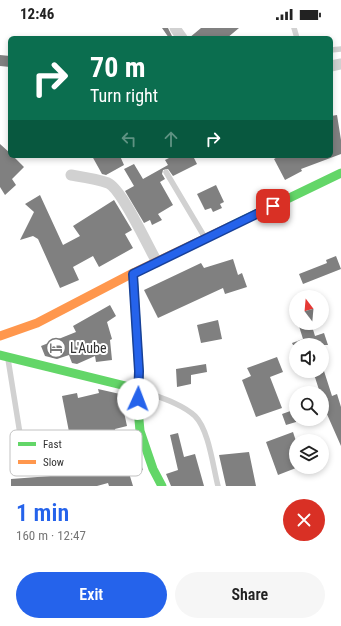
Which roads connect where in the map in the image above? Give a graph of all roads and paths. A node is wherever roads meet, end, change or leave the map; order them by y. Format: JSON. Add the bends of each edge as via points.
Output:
{"nodes":[{"id":1,"x":166,"y":172,"type":"dead end"},
{"id":2,"x":341,"y":173,"type":"edge"},
{"id":3,"x":71,"y":175,"type":"dead end"},
{"id":4,"x":205,"y":238,"type":"junction"},
{"id":5,"x":157,"y":262,"type":"junction"},
{"id":6,"x":133,"y":274,"type":"junction"},
{"id":7,"x":0,"y":336,"type":"edge"},
{"id":8,"x":4,"y":356,"type":"edge"},
{"id":9,"x":138,"y":389,"type":"junction"},
{"id":10,"x":18,"y":430,"type":"edge"},
{"id":11,"x":140,"y":430,"type":"edge"},
{"id":12,"x":142,"y":437,"type":"edge"},
{"id":13,"x":162,"y":486,"type":"edge"},
{"id":14,"x":218,"y":486,"type":"edge"}],
"edges":[{"from":1,"to":4,"type":"lane"},
{"from":2,"to":4,"type":"main road"},
{"from":3,"to":5,"type":"street","via":[[108,183],[114,187]]},
{"from":4,"to":5,"type":"main road"},
{"from":5,"to":6,"type":"main road"},
{"from":6,"to":7,"type":"main road","via":[[37,323]]},
{"from":6,"to":9,"type":"main road"},
{"from":8,"to":9,"type":"main road"},
{"from":8,"to":10,"type":"lane"},
{"from":9,"to":11,"type":"main road"},
{"from":9,"to":14,"type":"lane","via":[[182,407],[195,416],[204,428]]},
{"from":12,"to":13,"type":"main road","via":[[153,470]]}]}
